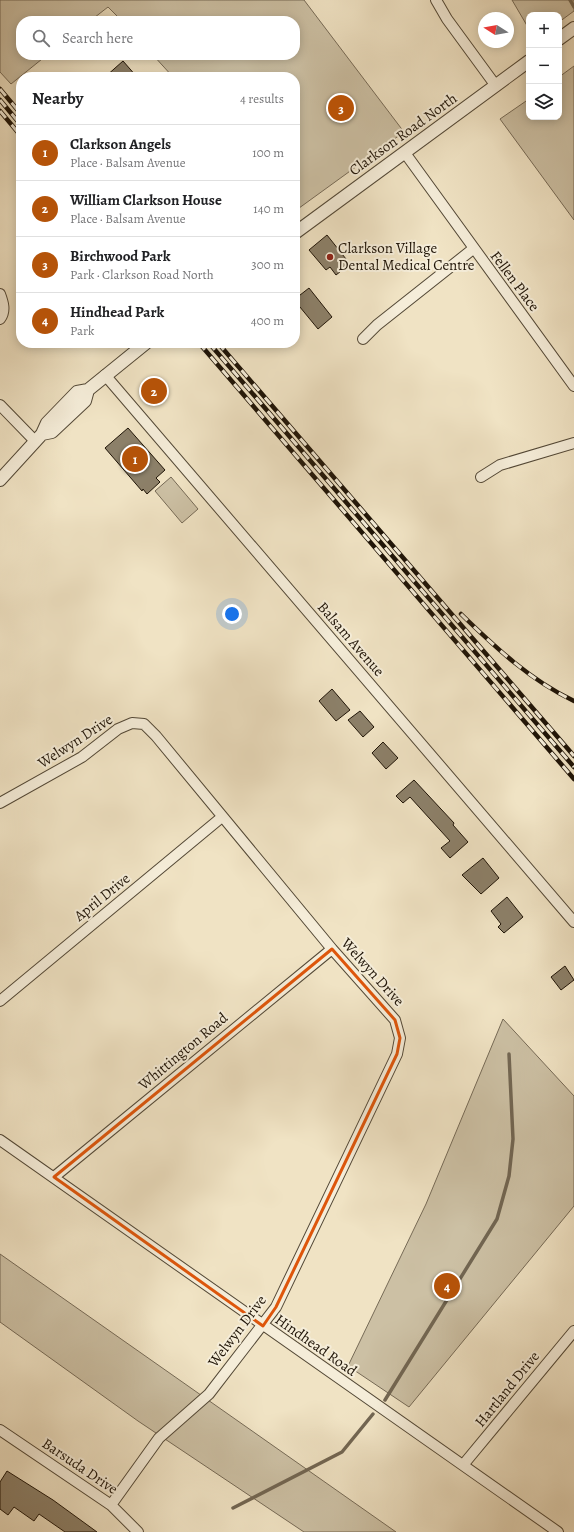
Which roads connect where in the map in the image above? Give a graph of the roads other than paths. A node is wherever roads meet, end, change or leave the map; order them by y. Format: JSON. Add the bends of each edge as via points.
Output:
{"nodes":[{"id":1,"x":436,"y":0,"type":"edge"},
{"id":2,"x":574,"y":28,"type":"edge"},
{"id":3,"x":562,"y":37,"type":"edge"},
{"id":4,"x":526,"y":63,"type":"edge"},
{"id":5,"x":496,"y":86,"type":"junction"},
{"id":6,"x":405,"y":153,"type":"junction"},
{"id":7,"x":300,"y":229,"type":"edge"},
{"id":8,"x":473,"y":249,"type":"junction"},
{"id":9,"x":0,"y":294,"type":"edge"},
{"id":10,"x":0,"y":319,"type":"edge"},
{"id":11,"x":363,"y":339,"type":"dead end"},
{"id":12,"x":140,"y":348,"type":"edge"},
{"id":13,"x":105,"y":375,"type":"junction"},
{"id":14,"x":574,"y":386,"type":"edge"},
{"id":15,"x":0,"y":405,"type":"edge"},
{"id":16,"x":38,"y":437,"type":"junction"},
{"id":17,"x":574,"y":443,"type":"edge"},
{"id":18,"x":481,"y":477,"type":"dead end"},
{"id":19,"x":0,"y":480,"type":"edge"},
{"id":20,"x":0,"y":803,"type":"edge"},
{"id":21,"x":222,"y":817,"type":"junction"},
{"id":22,"x":574,"y":922,"type":"edge"},
{"id":23,"x":332,"y":949,"type":"junction"},
{"id":24,"x":0,"y":1001,"type":"edge"},
{"id":25,"x":0,"y":1140,"type":"edge"},
{"id":26,"x":54,"y":1177,"type":"junction"},
{"id":27,"x":263,"y":1326,"type":"junction"},
{"id":28,"x":574,"y":1331,"type":"edge"},
{"id":29,"x":1,"y":1432,"type":"edge"},
{"id":30,"x":463,"y":1465,"type":"junction"},
{"id":31,"x":111,"y":1505,"type":"junction"},
{"id":32,"x":138,"y":1532,"type":"edge"},
{"id":33,"x":558,"y":1532,"type":"edge"}],
"edges":[{"from":1,"to":5,"type":"street"},
{"from":2,"to":3,"type":"street"},
{"from":4,"to":5,"type":"street","name":"Clarkson Road North"},
{"from":5,"to":6,"type":"street","name":"Clarkson Road North"},
{"from":6,"to":7,"type":"street","name":"Clarkson Road North"},
{"from":6,"to":8,"type":"street","name":"Fellen Place"},
{"from":8,"to":11,"type":"street","via":[[381,321]]},
{"from":8,"to":14,"type":"street","name":"Fellen Place"},
{"from":9,"to":10,"type":"street","via":[[4,306]]},
{"from":12,"to":13,"type":"street"},
{"from":13,"to":16,"type":"street","via":[[88,390],[85,401],[52,432]]},
{"from":13,"to":22,"type":"street","name":"Balsam Avenue"},
{"from":15,"to":16,"type":"street"},
{"from":16,"to":19,"type":"street"},
{"from":17,"to":18,"type":"street","via":[[500,465]]},
{"from":20,"to":21,"type":"street","name":"Welwyn Drive","via":[[82,757],[118,729],[132,723],[144,724],[156,736]]},
{"from":21,"to":23,"type":"street","name":"Welwyn Drive"},
{"from":21,"to":24,"type":"street","name":"April Drive"},
{"from":23,"to":26,"type":"street","name":"Whittington Road"},
{"from":23,"to":27,"type":"street","name":"Welwyn Drive","via":[[395,1020],[400,1038],[397,1054],[276,1307]]},
{"from":25,"to":26,"type":"street","name":"Hindhead Road"},
{"from":26,"to":27,"type":"street","name":"Hindhead Road"},
{"from":27,"to":30,"type":"street","name":"Hindhead Road"},
{"from":27,"to":31,"type":"street","name":"Welwyn Drive","via":[[248,1341],[209,1394],[159,1438]]},
{"from":28,"to":30,"type":"street","name":"Hartland Drive"},
{"from":29,"to":31,"type":"street","name":"Barsuda Drive"},
{"from":30,"to":33,"type":"street","name":"Hindhead Road"},
{"from":31,"to":32,"type":"street","name":"Barsuda Drive"}]}
